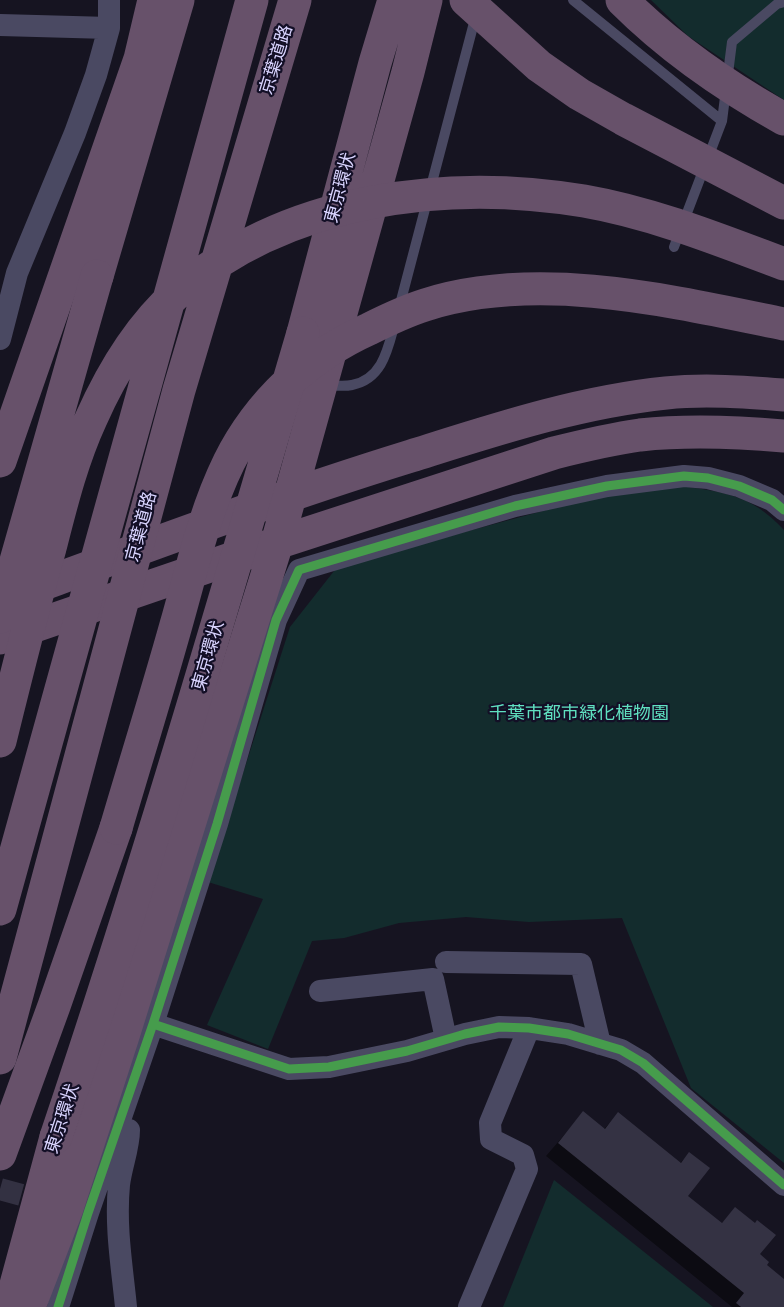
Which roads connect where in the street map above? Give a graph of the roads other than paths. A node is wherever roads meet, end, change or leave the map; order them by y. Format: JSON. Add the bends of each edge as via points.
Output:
{"nodes":[{"id":1,"x":109,"y":0,"type":"edge"},
{"id":2,"x":154,"y":0,"type":"edge"},
{"id":3,"x":178,"y":0,"type":"edge"},
{"id":4,"x":252,"y":0,"type":"edge"},
{"id":5,"x":295,"y":0,"type":"edge"},
{"id":6,"x":394,"y":0,"type":"edge"},
{"id":7,"x":426,"y":0,"type":"edge"},
{"id":8,"x":466,"y":0,"type":"edge"},
{"id":9,"x":480,"y":0,"type":"edge"},
{"id":10,"x":573,"y":0,"type":"edge"},
{"id":11,"x":622,"y":0,"type":"edge"},
{"id":12,"x":784,"y":2,"type":"edge"},
{"id":13,"x":0,"y":25,"type":"edge"},
{"id":14,"x":109,"y":28,"type":"junction"},
{"id":15,"x":784,"y":119,"type":"edge"},
{"id":16,"x":722,"y":121,"type":"junction"},
{"id":17,"x":784,"y":203,"type":"edge"},
{"id":18,"x":674,"y":247,"type":"dead end"},
{"id":19,"x":784,"y":264,"type":"edge"},
{"id":20,"x":8,"y":271,"type":"edge"},
{"id":21,"x":784,"y":324,"type":"edge"},
{"id":22,"x":0,"y":339,"type":"edge"},
{"id":23,"x":320,"y":385,"type":"junction"},
{"id":24,"x":784,"y":395,"type":"edge"},
{"id":25,"x":784,"y":436,"type":"edge"},
{"id":26,"x":0,"y":460,"type":"edge"},
{"id":27,"x":291,"y":494,"type":"junction"},
{"id":28,"x":784,"y":510,"type":"edge"},
{"id":29,"x":277,"y":543,"type":"junction"},
{"id":30,"x":299,"y":570,"type":"junction"},
{"id":31,"x":0,"y":599,"type":"edge"},
{"id":32,"x":0,"y":617,"type":"edge"},
{"id":33,"x":0,"y":638,"type":"edge"},
{"id":34,"x":0,"y":741,"type":"edge"},
{"id":35,"x":0,"y":909,"type":"edge"},
{"id":36,"x":446,"y":962,"type":"dead end"},
{"id":37,"x":320,"y":991,"type":"dead end"},
{"id":38,"x":153,"y":1024,"type":"junction"},
{"id":39,"x":529,"y":1028,"type":"junction"},
{"id":40,"x":446,"y":1039,"type":"junction"},
{"id":41,"x":600,"y":1044,"type":"junction"},
{"id":42,"x":0,"y":1058,"type":"edge"},
{"id":43,"x":122,"y":1119,"type":"junction"},
{"id":44,"x":0,"y":1154,"type":"edge"},
{"id":45,"x":784,"y":1185,"type":"edge"},
{"id":46,"x":10,"y":1307,"type":"edge"},
{"id":47,"x":29,"y":1307,"type":"edge"},
{"id":48,"x":58,"y":1307,"type":"edge"},
{"id":49,"x":126,"y":1307,"type":"edge"},
{"id":50,"x":469,"y":1307,"type":"edge"}],
"edges":[{"from":1,"to":14,"type":"street"},
{"from":2,"to":26,"type":"highway","via":[[140,59]]},
{"from":3,"to":32,"type":"highway","bridge":true},
{"from":4,"to":35,"type":"highway","name":"京葉道路","bridge":true},
{"from":5,"to":42,"type":"highway","name":"京葉道路","bridge":true,"via":[[179,390]]},
{"from":6,"to":46,"type":"highway","name":"東京環状","bridge":true,"via":[[196,701],[56,1137]]},
{"from":7,"to":23,"type":"highway"},
{"from":8,"to":17,"type":"highway","bridge":true,"via":[[539,66],[579,94]]},
{"from":9,"to":23,"type":"lane","via":[[384,362],[367,380],[351,386]]},
{"from":10,"to":16,"type":"lane"},
{"from":11,"to":15,"type":"highway","bridge":true,"via":[[655,31],[725,84]]},
{"from":12,"to":16,"type":"lane","via":[[732,42]]},
{"from":13,"to":14,"type":"street"},
{"from":14,"to":20,"type":"street","via":[[75,133]]},
{"from":16,"to":18,"type":"lane"},
{"from":19,"to":34,"type":"highway","bridge":true,"via":[[651,217],[588,202],[550,196],[446,194],[331,211],[295,223],[210,266],[149,323],[90,420],[63,500]]},
{"from":20,"to":22,"type":"street"},
{"from":21,"to":44,"type":"highway","bridge":true,"via":[[663,299],[604,293],[512,290],[466,295],[424,305],[354,336],[324,353],[269,400],[229,462],[201,532],[116,828]]},
{"from":23,"to":27,"type":"highway"},
{"from":24,"to":27,"type":"highway","via":[[667,393],[599,404],[538,417]]},
{"from":25,"to":29,"type":"highway","via":[[684,433],[598,442]]},
{"from":27,"to":29,"type":"highway"},
{"from":27,"to":31,"type":"highway"},
{"from":28,"to":30,"type":"street","via":[[772,500],[740,486],[708,477],[673,477],[607,486],[515,506]]},
{"from":29,"to":30,"type":"street"},
{"from":29,"to":33,"type":"highway"},
{"from":29,"to":47,"type":"highway","via":[[123,1036],[67,1208]]},
{"from":30,"to":38,"type":"street","via":[[276,620]]},
{"from":36,"to":41,"type":"street","via":[[582,964]]},
{"from":37,"to":40,"type":"street","via":[[433,979]]},
{"from":38,"to":40,"type":"street","via":[[289,1069],[329,1066]]},
{"from":38,"to":43,"type":"street"},
{"from":39,"to":40,"type":"street","via":[[499,1027]]},
{"from":39,"to":41,"type":"street"},
{"from":39,"to":50,"type":"street","via":[[490,1123],[491,1139],[523,1155],[527,1169]]},
{"from":41,"to":45,"type":"street","via":[[643,1062]]},
{"from":43,"to":48,"type":"street"},
{"from":43,"to":49,"type":"street","via":[[129,1131],[119,1184],[117,1238]]}]}
